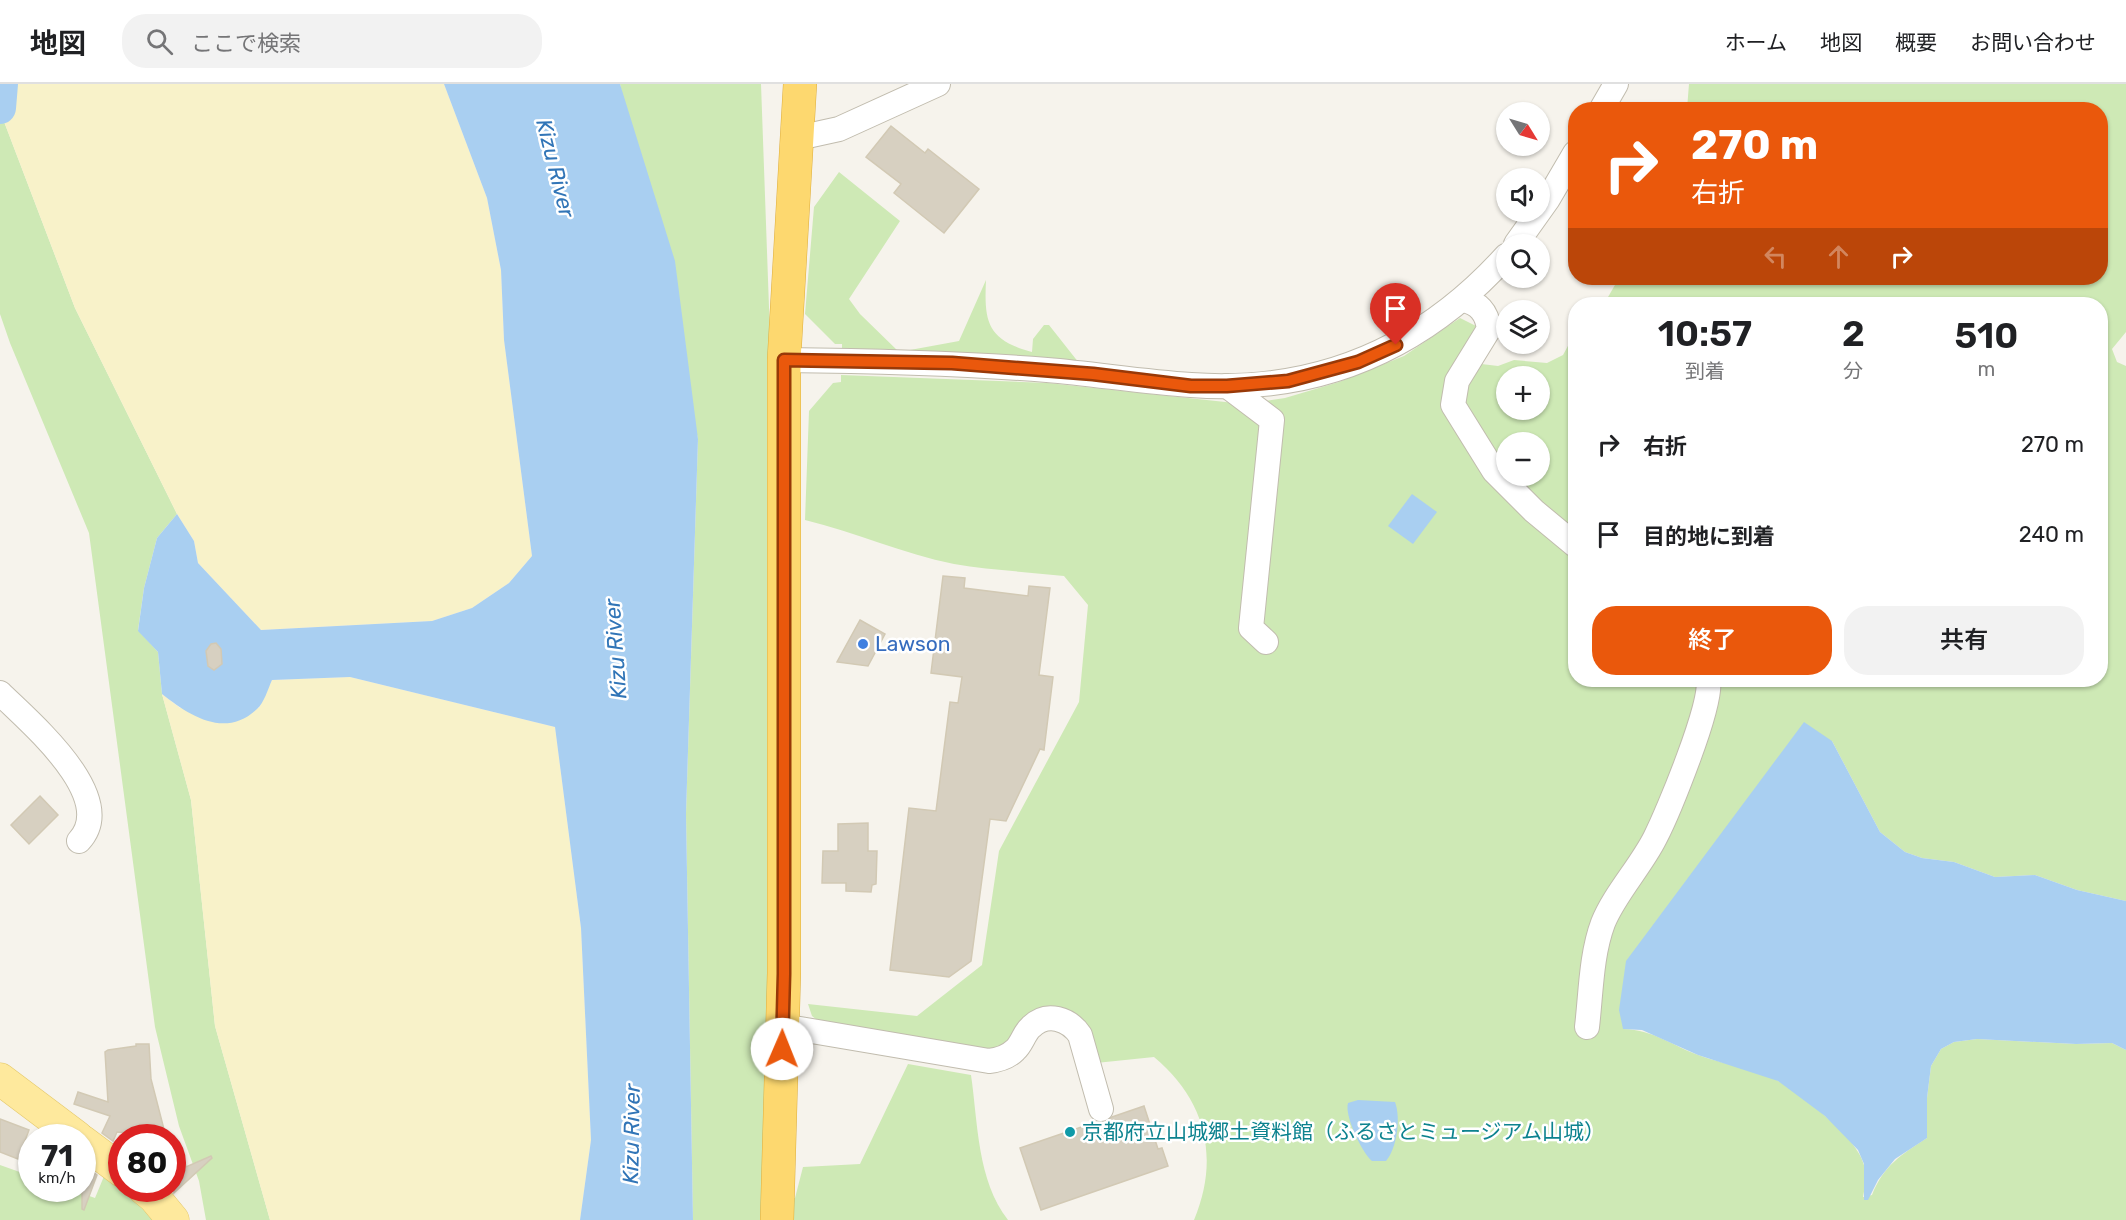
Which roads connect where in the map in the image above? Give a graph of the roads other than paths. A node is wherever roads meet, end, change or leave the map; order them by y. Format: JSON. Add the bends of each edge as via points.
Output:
{"nodes":[{"id":1,"x":800,"y":84,"type":"edge"},
{"id":2,"x":938,"y":84,"type":"edge"},
{"id":3,"x":1616,"y":84,"type":"edge"},
{"id":4,"x":1606,"y":102,"type":"edge"},
{"id":5,"x":798,"y":138,"type":"junction"},
{"id":6,"x":1568,"y":165,"type":"edge"},
{"id":7,"x":1523,"y":234,"type":"edge"},
{"id":8,"x":1496,"y":266,"type":"edge"},
{"id":9,"x":1463,"y":300,"type":"junction"},
{"id":10,"x":784,"y":360,"type":"junction"},
{"id":11,"x":1227,"y":386,"type":"junction"},
{"id":12,"x":1568,"y":539,"type":"edge"},
{"id":13,"x":1266,"y":642,"type":"dead end"},
{"id":14,"x":1709,"y":687,"type":"edge"},
{"id":15,"x":0,"y":693,"type":"edge"},
{"id":16,"x":79,"y":841,"type":"dead end"},
{"id":17,"x":782,"y":1026,"type":"junction"},
{"id":18,"x":1587,"y":1027,"type":"dead end"},
{"id":19,"x":0,"y":1079,"type":"edge"},
{"id":20,"x":1101,"y":1109,"type":"dead end"},
{"id":21,"x":60,"y":1124,"type":"edge"},
{"id":22,"x":158,"y":1202,"type":"edge"},
{"id":23,"x":173,"y":1220,"type":"edge"},
{"id":24,"x":777,"y":1220,"type":"edge"}],
"edges":[{"from":1,"to":5,"type":"highway"},
{"from":2,"to":5,"type":"street","via":[[838,129]]},
{"from":3,"to":4,"type":"street"},
{"from":5,"to":10,"type":"highway"},
{"from":6,"to":7,"type":"street"},
{"from":8,"to":9,"type":"street"},
{"from":9,"to":11,"type":"street","via":[[1430,325],[1358,362],[1288,381]]},
{"from":9,"to":12,"type":"street","via":[[1480,308],[1489,329],[1457,381],[1453,405],[1494,471]]},
{"from":10,"to":11,"type":"street","via":[[952,363],[1191,386]]},
{"from":10,"to":17,"type":"highway"},
{"from":11,"to":13,"type":"street","via":[[1272,420],[1251,628]]},
{"from":14,"to":18,"type":"street","via":[[1696,736],[1655,837],[1604,923]]},
{"from":15,"to":16,"type":"street","via":[[63,756],[78,779],[89,813],[87,829]]},
{"from":17,"to":20,"type":"street","via":[[989,1061],[1016,1050],[1038,1022],[1062,1020],[1080,1035]]},
{"from":17,"to":24,"type":"highway"},
{"from":19,"to":21,"type":"main road"},
{"from":22,"to":23,"type":"main road"}]}
